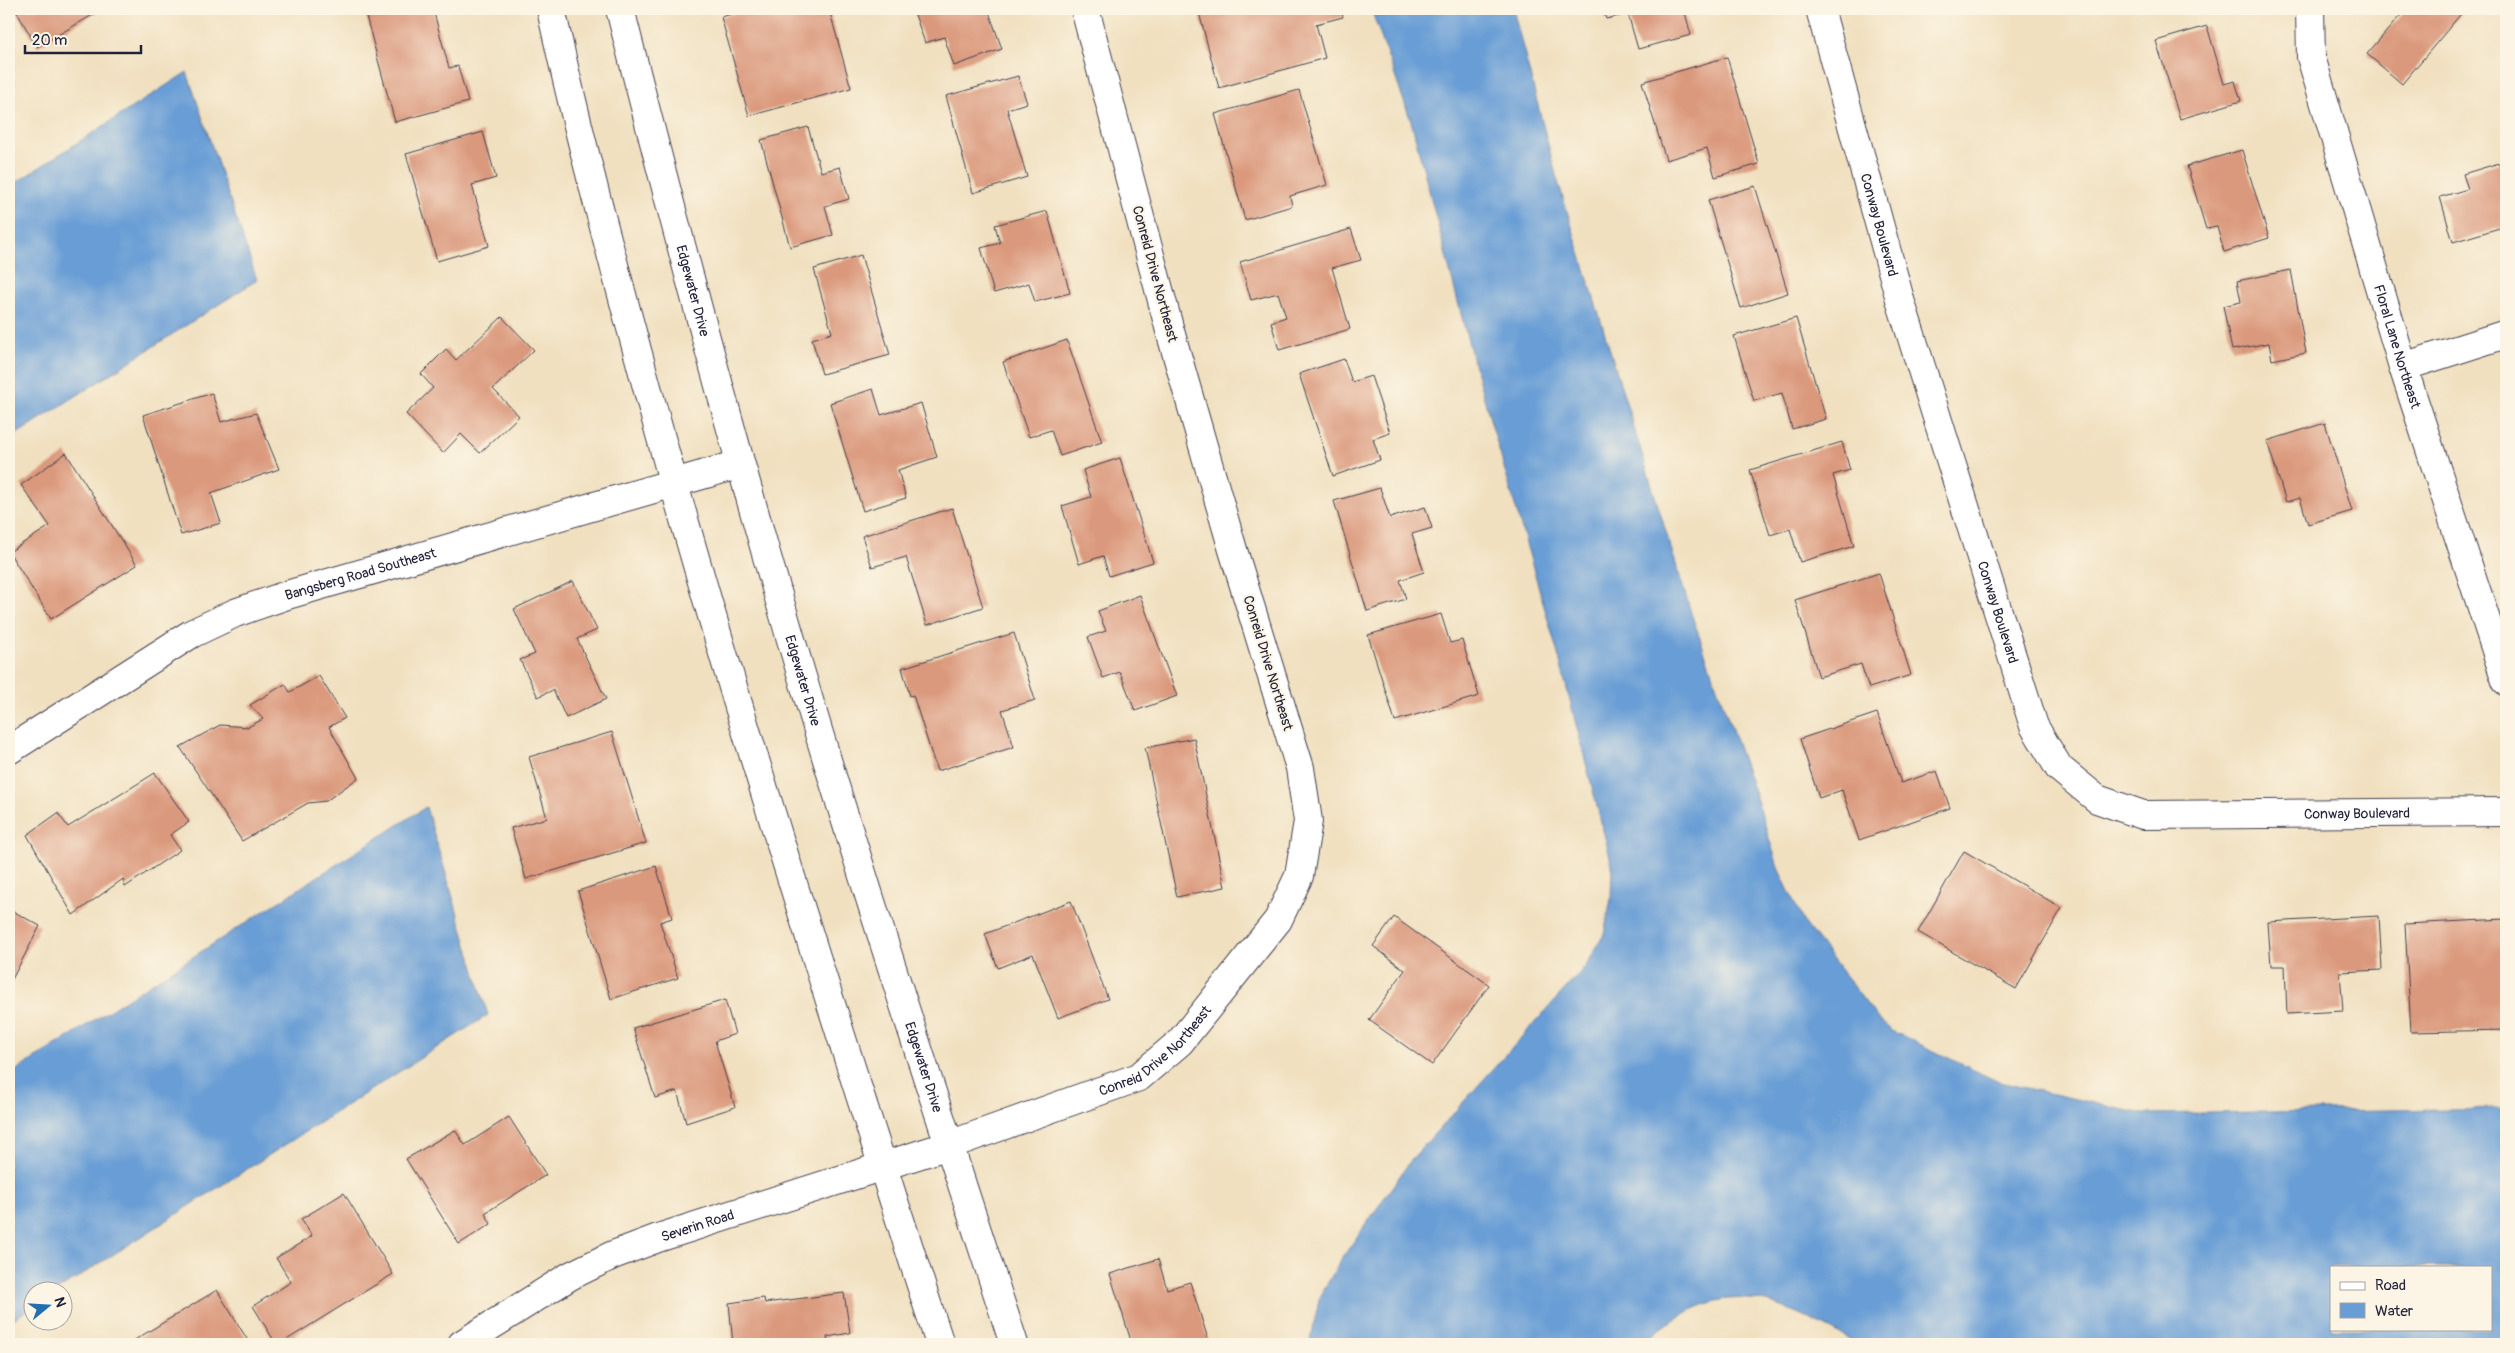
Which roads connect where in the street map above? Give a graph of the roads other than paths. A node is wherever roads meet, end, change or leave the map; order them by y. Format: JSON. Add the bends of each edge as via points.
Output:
{"nodes":[{"id":1,"x":551,"y":9,"type":"edge"},
{"id":2,"x":620,"y":9,"type":"edge"},
{"id":3,"x":1085,"y":9,"type":"edge"},
{"id":4,"x":1820,"y":9,"type":"edge"},
{"id":5,"x":2310,"y":9,"type":"edge"},
{"id":6,"x":2506,"y":334,"type":"edge"},
{"id":7,"x":2403,"y":367,"type":"junction"},
{"id":8,"x":740,"y":464,"type":"junction"},
{"id":9,"x":673,"y":483,"type":"junction"},
{"id":10,"x":2506,"y":680,"type":"edge"},
{"id":11,"x":9,"y":750,"type":"edge"},
{"id":12,"x":2506,"y":812,"type":"edge"},
{"id":13,"x":950,"y":1145,"type":"junction"},
{"id":14,"x":882,"y":1166,"type":"junction"},
{"id":15,"x":462,"y":1344,"type":"edge"},
{"id":16,"x":940,"y":1344,"type":"edge"},
{"id":17,"x":1014,"y":1344,"type":"edge"}],
"edges":[{"from":1,"to":9,"type":"street","via":[[607,239]]},
{"from":2,"to":8,"type":"street","name":"Edgewater Drive"},
{"from":3,"to":13,"type":"street","name":"Conreid Drive Northeast","via":[[1175,350],[1300,768],[1308,821],[1299,876],[1278,920],[1180,1042],[1140,1078]]},
{"from":4,"to":12,"type":"street","name":"Conway Boulevard","via":[[1901,303],[2034,726],[2059,768],[2097,798],[2143,815]]},
{"from":5,"to":7,"type":"street","name":"Floral Lane Northeast","via":[[2311,57]]},
{"from":6,"to":7,"type":"street"},
{"from":7,"to":10,"type":"street","name":"Floral Lane Northeast"},
{"from":8,"to":9,"type":"street","name":"Bangsberg Road Southeast"},
{"from":8,"to":13,"type":"street","name":"Edgewater Drive","via":[[808,698]]},
{"from":9,"to":11,"type":"street","name":"Bangsberg Road Southeast","via":[[235,613],[191,634]]},
{"from":9,"to":14,"type":"street","via":[[766,803]]},
{"from":13,"to":14,"type":"street","name":"Severin Road"},
{"from":13,"to":17,"type":"street","name":"Edgewater Drive"},
{"from":14,"to":15,"type":"street","name":"Severin Road","via":[[613,1255],[570,1276]]},
{"from":14,"to":16,"type":"street"}]}
